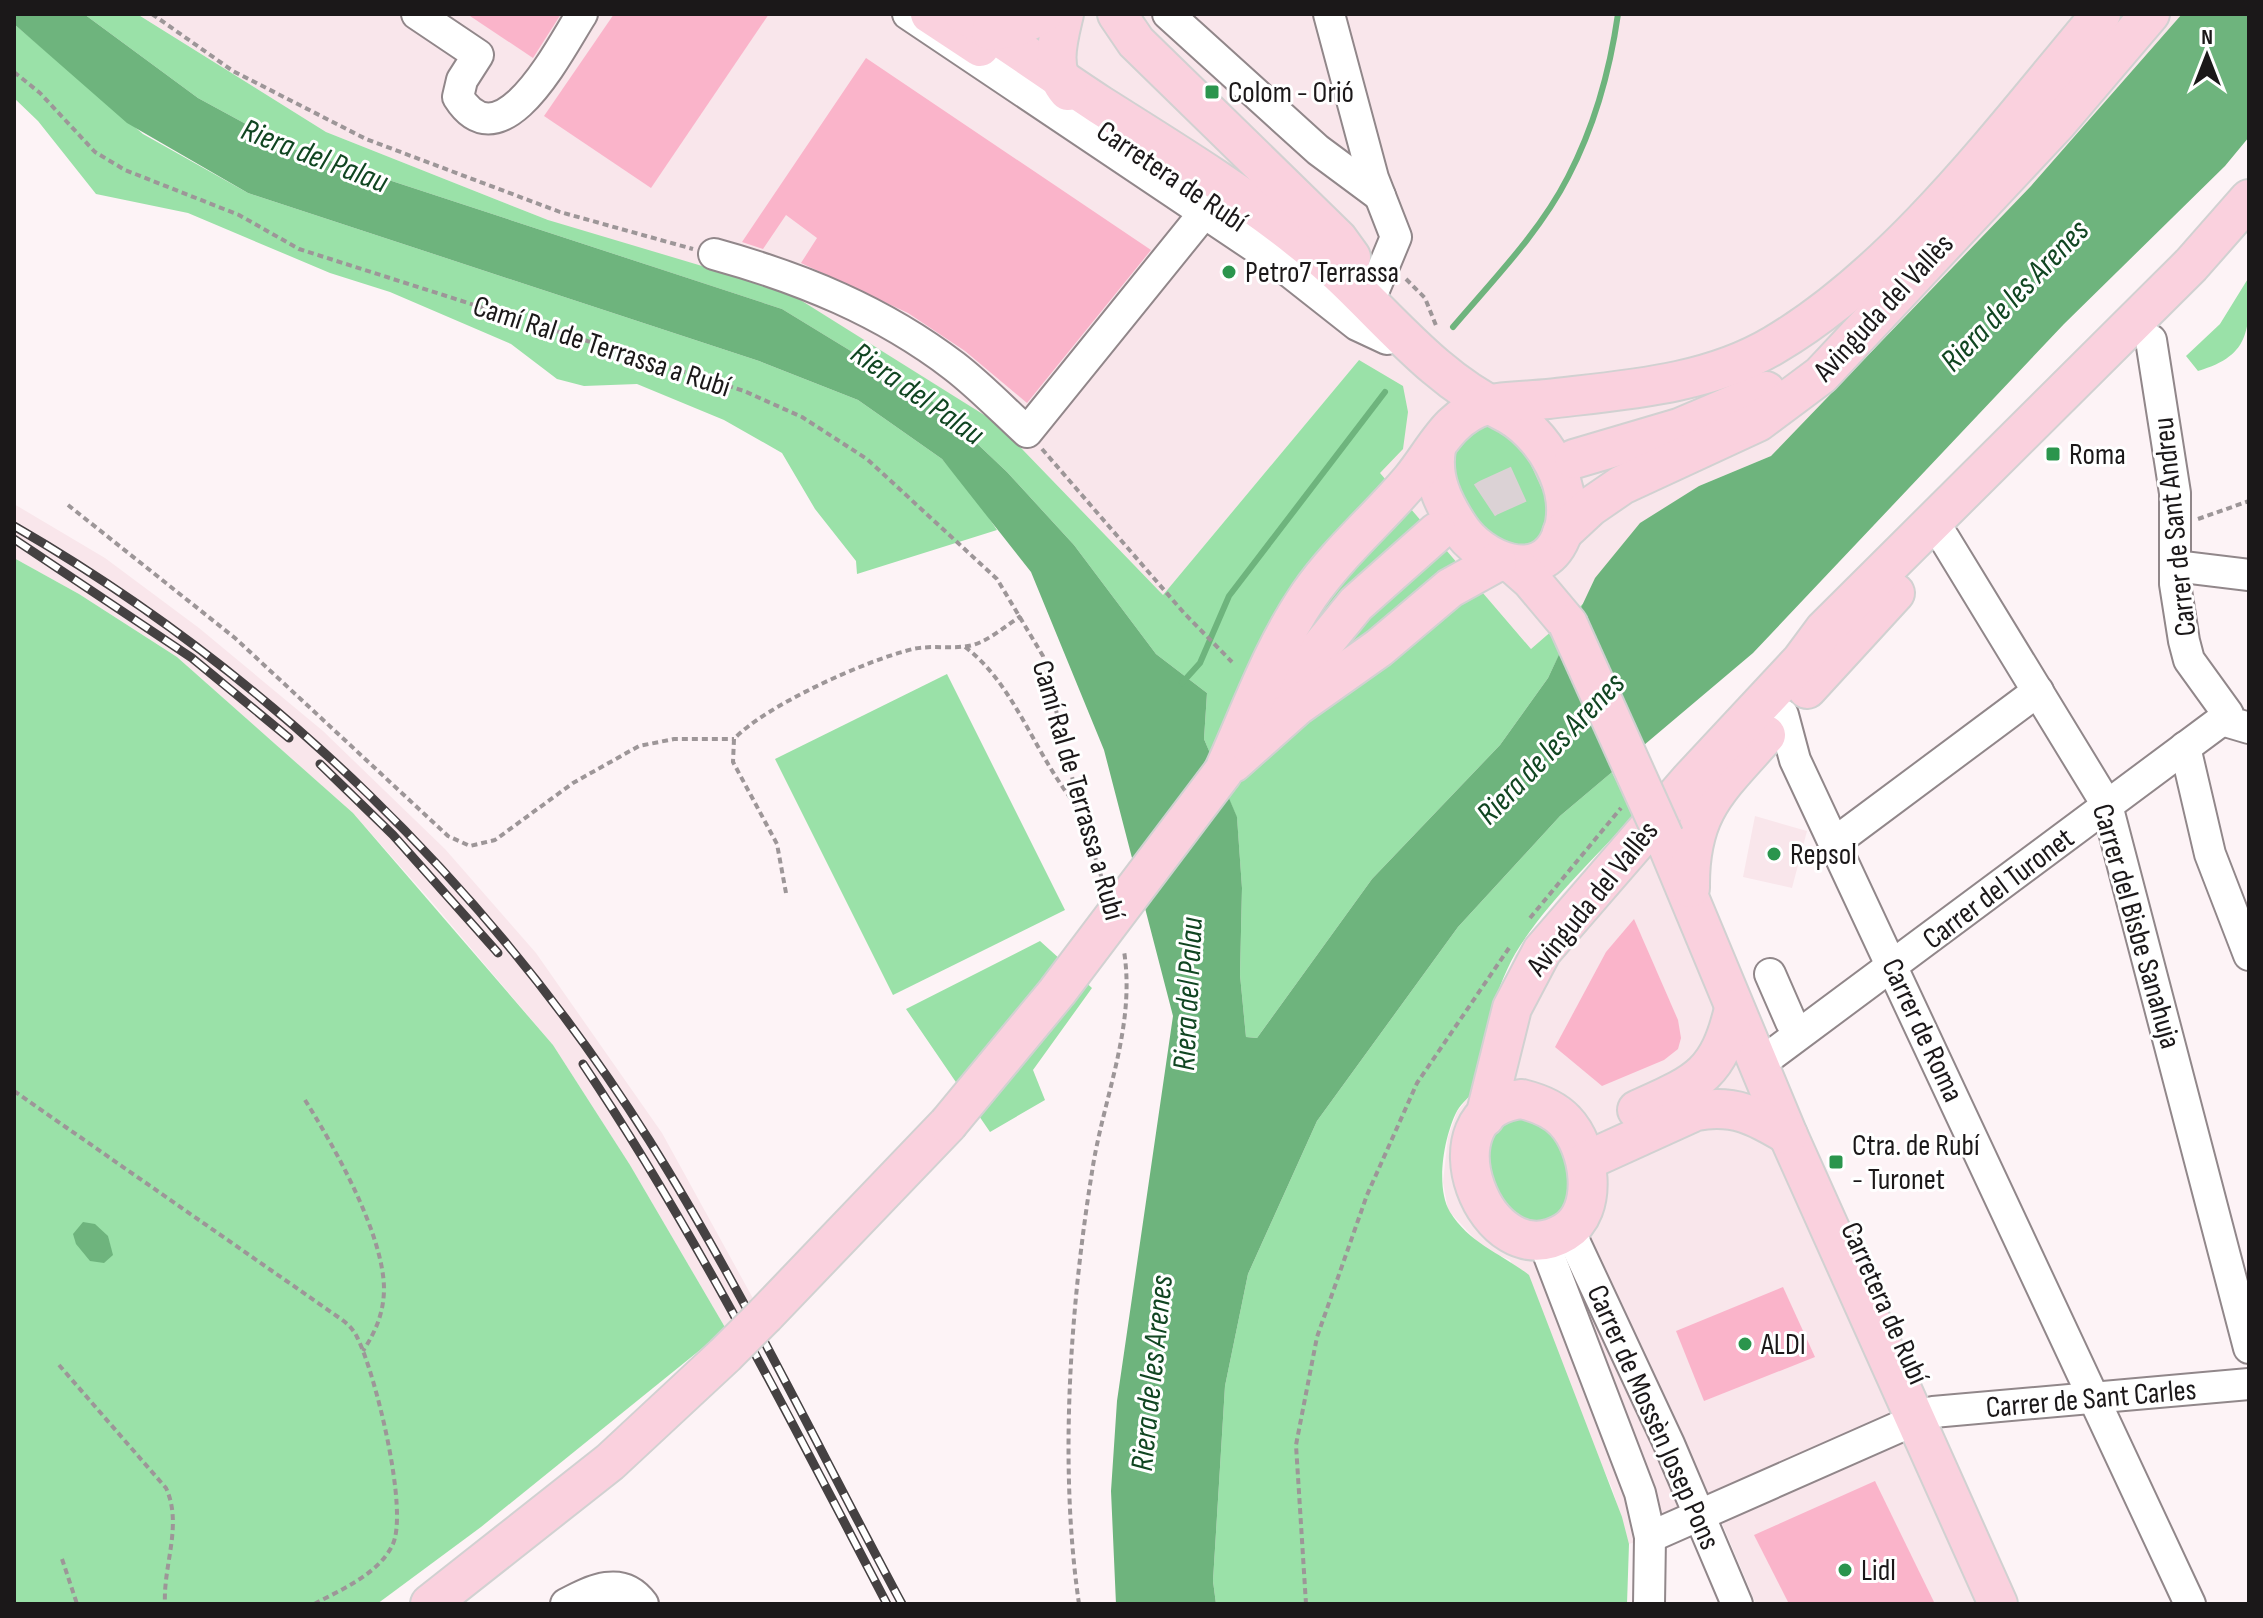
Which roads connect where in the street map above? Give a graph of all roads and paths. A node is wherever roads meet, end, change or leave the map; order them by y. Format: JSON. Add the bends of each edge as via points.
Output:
{"nodes":[{"id":1,"x":152,"y":14,"type":"edge"},
{"id":2,"x":417,"y":14,"type":"edge"},
{"id":3,"x":582,"y":14,"type":"edge"},
{"id":4,"x":908,"y":14,"type":"edge"},
{"id":5,"x":930,"y":14,"type":"edge"},
{"id":6,"x":1043,"y":14,"type":"edge"},
{"id":7,"x":1064,"y":14,"type":"edge"},
{"id":8,"x":1083,"y":14,"type":"edge"},
{"id":9,"x":1168,"y":14,"type":"edge"},
{"id":10,"x":1329,"y":14,"type":"edge"},
{"id":11,"x":2101,"y":14,"type":"edge"},
{"id":12,"x":2150,"y":14,"type":"edge"},
{"id":13,"x":978,"y":23,"type":"edge"},
{"id":14,"x":1126,"y":28,"type":"edge"},
{"id":15,"x":14,"y":72,"type":"edge"},
{"id":16,"x":1059,"y":77,"type":"junction"},
{"id":17,"x":1148,"y":157,"type":"junction"},
{"id":18,"x":1380,"y":196,"type":"junction"},
{"id":19,"x":2249,"y":199,"type":"edge"},
{"id":20,"x":1210,"y":208,"type":"junction"},
{"id":21,"x":2249,"y":232,"type":"edge"},
{"id":22,"x":1919,"y":246,"type":"junction"},
{"id":23,"x":714,"y":254,"type":"joint"},
{"id":24,"x":1374,"y":290,"type":"junction"},
{"id":25,"x":2166,"y":290,"type":"junction"},
{"id":26,"x":1392,"y":335,"type":"junction"},
{"id":27,"x":2151,"y":340,"type":"junction"},
{"id":28,"x":1487,"y":408,"type":"junction"},
{"id":29,"x":1027,"y":432,"type":"junction"},
{"id":30,"x":1439,"y":443,"type":"junction"},
{"id":31,"x":1591,"y":453,"type":"tunnel mouth"},
{"id":32,"x":2249,"y":501,"type":"edge"},
{"id":33,"x":68,"y":505,"type":"dead end"},
{"id":34,"x":2175,"y":527,"type":"junction"},
{"id":35,"x":1437,"y":532,"type":"tunnel mouth"},
{"id":36,"x":1944,"y":538,"type":"junction"},
{"id":37,"x":1559,"y":540,"type":"junction"},
{"id":38,"x":1505,"y":563,"type":"junction"},
{"id":39,"x":2175,"y":566,"type":"junction"},
{"id":40,"x":2249,"y":575,"type":"edge"},
{"id":41,"x":1021,"y":616,"type":"junction"},
{"id":42,"x":1568,"y":624,"type":"junction"},
{"id":43,"x":965,"y":647,"type":"junction"},
{"id":44,"x":1801,"y":661,"type":"junction"},
{"id":45,"x":1232,"y":662,"type":"dead end"},
{"id":46,"x":2038,"y":691,"type":"junction"},
{"id":47,"x":1280,"y":695,"type":"junction"},
{"id":48,"x":1783,"y":715,"type":"junction"},
{"id":49,"x":2235,"y":724,"type":"edge"},
{"id":50,"x":734,"y":739,"type":"junction"},
{"id":51,"x":2185,"y":747,"type":"junction"},
{"id":52,"x":2107,"y":805,"type":"junction"},
{"id":53,"x":1080,"y":810,"type":"junction"},
{"id":54,"x":1834,"y":843,"type":"junction"},
{"id":55,"x":1106,"y":890,"type":"dead end"},
{"id":56,"x":786,"y":893,"type":"dead end"},
{"id":57,"x":1696,"y":908,"type":"junction"},
{"id":58,"x":1123,"y":946,"type":"dead end"},
{"id":59,"x":2249,"y":955,"type":"edge"},
{"id":60,"x":1894,"y":967,"type":"junction"},
{"id":61,"x":1758,"y":1007,"type":"junction"},
{"id":62,"x":1503,"y":1043,"type":"junction"},
{"id":63,"x":14,"y":1091,"type":"edge"},
{"id":64,"x":305,"y":1100,"type":"dead end"},
{"id":65,"x":1537,"y":1103,"type":"junction"},
{"id":66,"x":1485,"y":1117,"type":"junction"},
{"id":67,"x":1788,"y":1135,"type":"junction"},
{"id":68,"x":1580,"y":1148,"type":"junction"},
{"id":69,"x":1556,"y":1235,"type":"junction"},
{"id":70,"x":2249,"y":1348,"type":"edge"},
{"id":71,"x":363,"y":1351,"type":"junction"},
{"id":72,"x":59,"y":1365,"type":"dead end"},
{"id":73,"x":2249,"y":1384,"type":"edge"},
{"id":74,"x":2095,"y":1398,"type":"junction"},
{"id":75,"x":1924,"y":1416,"type":"junction"},
{"id":76,"x":1698,"y":1516,"type":"junction"},
{"id":77,"x":1650,"y":1537,"type":"junction"},
{"id":78,"x":62,"y":1559,"type":"dead end"},
{"id":79,"x":635,"y":1597,"type":"edge"},
{"id":80,"x":77,"y":1604,"type":"edge"},
{"id":81,"x":165,"y":1604,"type":"edge"},
{"id":82,"x":314,"y":1604,"type":"edge"},
{"id":83,"x":430,"y":1604,"type":"edge"},
{"id":84,"x":566,"y":1604,"type":"edge"},
{"id":85,"x":1079,"y":1604,"type":"edge"},
{"id":86,"x":1649,"y":1604,"type":"edge"},
{"id":87,"x":1737,"y":1604,"type":"edge"},
{"id":88,"x":1998,"y":1604,"type":"edge"},
{"id":89,"x":2017,"y":1604,"type":"edge"},
{"id":90,"x":2190,"y":1604,"type":"edge"}],
"edges":[{"from":1,"to":23,"type":"path","via":[[233,71],[366,139],[560,212]]},
{"from":2,"to":3,"type":"street","via":[[478,55],[458,97],[467,111],[485,118],[511,114],[529,95]]},
{"from":4,"to":20,"type":"street"},
{"from":5,"to":17,"type":"main road","name":"Carretera de Rubí"},
{"from":6,"to":13,"type":"main road","via":[[1019,26]]},
{"from":7,"to":16,"type":"main road","via":[[1056,59]]},
{"from":8,"to":14,"type":"main road"},
{"from":9,"to":18,"type":"street","via":[[1318,150]]},
{"from":10,"to":18,"type":"street"},
{"from":11,"to":22,"type":"main road","name":"Avinguda del Vallès"},
{"from":12,"to":22,"type":"main road","name":"Avinguda del Vallès","via":[[2058,122]]},
{"from":13,"to":16,"type":"main road","name":"Carretera de Rubí"},
{"from":14,"to":24,"type":"main road","via":[[1338,239]]},
{"from":15,"to":41,"type":"path","name":"Camí Ral de Terrassa a Rubí","via":[[95,152],[125,170],[239,215],[299,249],[744,391],[802,417],[867,459],[976,557]]},
{"from":16,"to":17,"type":"main road","via":[[1070,94]]},
{"from":16,"to":26,"type":"main road","name":"Carretera de Rubí","via":[[1299,239]]},
{"from":17,"to":20,"type":"main road","name":"Carretera de Rubí"},
{"from":18,"to":24,"type":"street","via":[[1396,237]]},
{"from":19,"to":25,"type":"main road","name":"Avinguda del Vallès"},
{"from":20,"to":26,"type":"main road","name":"Carretera de Rubí","via":[[1313,274]]},
{"from":20,"to":29,"type":"street"},
{"from":21,"to":27,"type":"main road","name":"Avinguda del Vallès"},
{"from":22,"to":28,"type":"main road","name":"Avinguda del Vallès","via":[[1810,321],[1719,370],[1654,385]]},
{"from":22,"to":31,"type":"main road","via":[[1832,346],[1791,377],[1744,404]]},
{"from":22,"to":37,"type":"main road","name":"Avinguda del Vallès","via":[[1857,340],[1802,392],[1729,438],[1622,485],[1590,507]]},
{"from":23,"to":29,"type":"street","via":[[804,281],[883,320],[955,367]]},
{"from":24,"to":26,"type":"main road"},
{"from":25,"to":27,"type":"main road","via":[[2153,318]]},
{"from":25,"to":44,"type":"main road","name":"Avinguda del Vallès","via":[[1934,518],[1824,630]]},
{"from":26,"to":28,"type":"main road","name":"Carretera de Rubí"},
{"from":26,"to":30,"type":"main road","name":"Carretera de Rubí","via":[[1436,399]]},
{"from":27,"to":34,"type":"street","name":"Carrer de Sant Andreu","via":[[2175,493]]},
{"from":27,"to":36,"type":"main road","name":"Avinguda del Vallès"},
{"from":28,"to":30,"type":"main road","via":[[1448,427]]},
{"from":28,"to":37,"type":"main road","via":[[1521,420],[1554,465],[1566,510]]},
{"from":29,"to":45,"type":"path"},
{"from":30,"to":38,"type":"main road","via":[[1434,471],[1443,501],[1465,536]]},
{"from":30,"to":47,"type":"main road","via":[[1311,592],[1281,643]]},
{"from":32,"to":34,"type":"path"},
{"from":33,"to":50,"type":"path","via":[[235,638],[463,845],[495,840],[573,783],[639,746],[674,739]]},
{"from":34,"to":39,"type":"street","name":"Carrer de Sant Andreu"},
{"from":35,"to":47,"type":"main road","via":[[1356,604]]},
{"from":36,"to":44,"type":"main road","name":"Avinguda del Vallès","via":[[1926,547]]},
{"from":36,"to":46,"type":"street","name":"Carrer del Bisbe Sanahuja"},
{"from":36,"to":48,"type":"main road","name":"Avinguda del Vallès"},
{"from":37,"to":38,"type":"main road","via":[[1529,563]]},
{"from":37,"to":42,"type":"main road","via":[[1556,580]]},
{"from":38,"to":42,"type":"main road"},
{"from":38,"to":47,"type":"main road","via":[[1450,588],[1401,630]]},
{"from":39,"to":40,"type":"street"},
{"from":39,"to":49,"type":"street","name":"Carrer de Sant Andreu","via":[[2189,660]]},
{"from":41,"to":43,"type":"path"},
{"from":41,"to":53,"type":"path","name":"Camí Ral de Terrassa a Rubí","via":[[1052,685]]},
{"from":42,"to":57,"type":"main road","name":"Carretera de Rubí","bridge":true},
{"from":43,"to":50,"type":"path","via":[[917,648],[889,656],[775,709]]},
{"from":43,"to":53,"type":"path","via":[[997,676],[1053,778]]},
{"from":44,"to":62,"type":"main road","name":"Avinguda del Vallès","via":[[1679,791],[1542,951],[1512,1008]]},
{"from":46,"to":52,"type":"street","name":"Carrer del Bisbe Sanahuja"},
{"from":46,"to":54,"type":"street"},
{"from":47,"to":83,"type":"main road","bridge":true,"via":[[1057,992],[948,1124],[765,1315],[610,1462]]},
{"from":48,"to":54,"type":"street","name":"Carrer de Roma","via":[[1795,760]]},
{"from":48,"to":57,"type":"main road","name":"Avinguda del Vallès","via":[[1700,816],[1693,838]]},
{"from":49,"to":51,"type":"street","name":"Carrer del Turonet"},
{"from":50,"to":56,"type":"path","via":[[733,762],[777,844]]},
{"from":51,"to":52,"type":"street","name":"Carrer del Turonet"},
{"from":51,"to":59,"type":"street","via":[[2210,854]]},
{"from":52,"to":60,"type":"street","name":"Carrer del Turonet"},
{"from":52,"to":70,"type":"street","name":"Carrer del Bisbe Sanahuja"},
{"from":53,"to":55,"type":"path","name":"Camí Ral de Terrassa a Rubí"},
{"from":54,"to":60,"type":"street","name":"Carrer de Roma"},
{"from":57,"to":61,"type":"main road","name":"Carretera de Rubí"},
{"from":58,"to":85,"type":"path","name":"Camí Ral de Terrassa a Rubí","via":[[1128,977],[1125,1027],[1092,1169],[1078,1291],[1070,1474]]},
{"from":60,"to":61,"type":"street","name":"Carrer del Turonet"},
{"from":60,"to":74,"type":"street","name":"Carrer de Roma"},
{"from":61,"to":67,"type":"main road","name":"Carretera de Rubí"},
{"from":61,"to":68,"type":"main road","via":[[1699,1078]]},
{"from":61,"to":75,"type":"main road","name":"Carretera de Rubí"},
{"from":62,"to":65,"type":"main road","via":[[1514,1074]]},
{"from":62,"to":66,"type":"main road","name":"Avinguda del Vallès"},
{"from":63,"to":71,"type":"path","via":[[341,1319]]},
{"from":64,"to":71,"type":"path","via":[[346,1173],[382,1271],[381,1313]]},
{"from":65,"to":66,"type":"main road","via":[[1511,1100]]},
{"from":65,"to":68,"type":"main road","via":[[1556,1114]]},
{"from":66,"to":69,"type":"main road","via":[[1469,1152],[1475,1192],[1495,1222],[1512,1232]]},
{"from":67,"to":68,"type":"main road","via":[[1741,1109],[1710,1109]]},
{"from":67,"to":75,"type":"main road","name":"Carretera de Rubí"},
{"from":68,"to":69,"type":"main road","via":[[1587,1187],[1583,1206]]},
{"from":69,"to":76,"type":"street","name":"Carrer de Mossèn Josep Pons","via":[[1669,1444]]},
{"from":69,"to":77,"type":"street"},
{"from":71,"to":82,"type":"path","via":[[395,1475],[397,1535],[384,1558]]},
{"from":72,"to":81,"type":"path","via":[[166,1488],[173,1524]]},
{"from":73,"to":74,"type":"street","name":"Carrer de Sant Carles"},
{"from":74,"to":75,"type":"street","name":"Carrer de Sant Carles"},
{"from":74,"to":90,"type":"street","name":"Carrer de Roma"},
{"from":75,"to":76,"type":"street","name":"Carrer de Sant Carles"},
{"from":75,"to":88,"type":"main road","name":"Carretera de Rubí"},
{"from":75,"to":89,"type":"main road","name":"Carretera de Rubí"},
{"from":76,"to":77,"type":"street","name":"Carrer de Sant Carles"},
{"from":76,"to":87,"type":"street","name":"Carrer de Mossèn Josep Pons"},
{"from":77,"to":86,"type":"street"},
{"from":78,"to":80,"type":"path"},
{"from":79,"to":84,"type":"street","via":[[601,1587]]}]}
